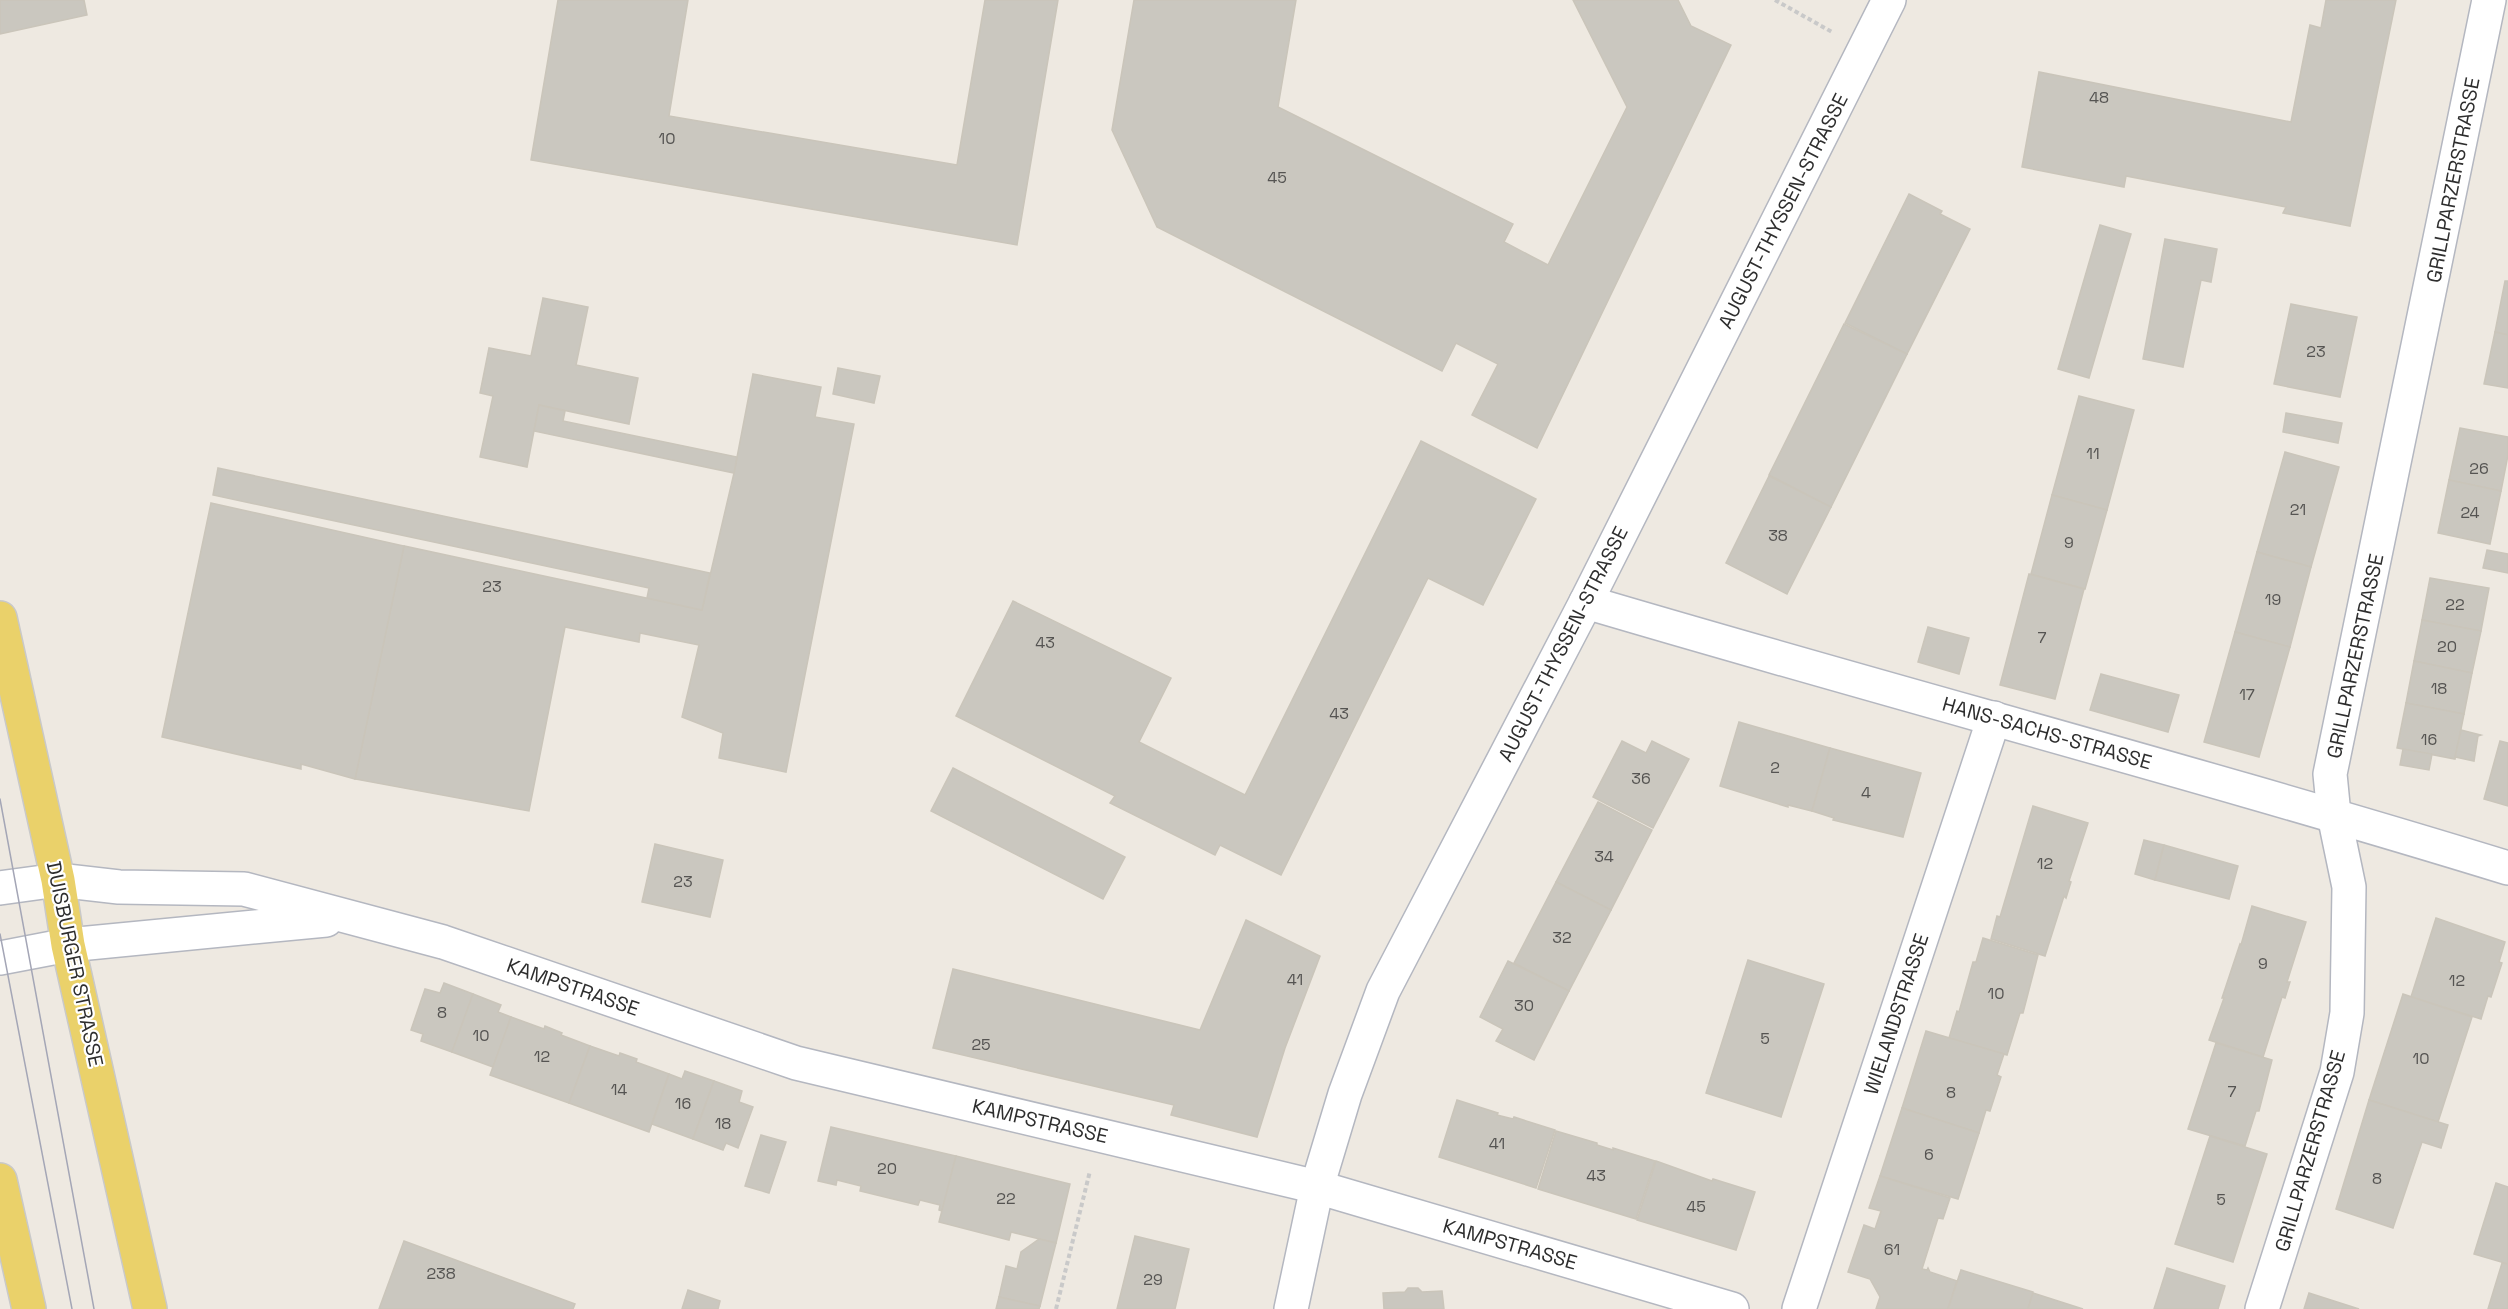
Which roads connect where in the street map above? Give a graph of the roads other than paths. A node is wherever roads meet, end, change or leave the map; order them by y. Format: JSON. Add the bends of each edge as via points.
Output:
{"nodes":[{"id":1,"x":1889,"y":0,"type":"edge"},
{"id":2,"x":2489,"y":0,"type":"edge"},
{"id":3,"x":1586,"y":602,"type":"junction"},
{"id":4,"x":0,"y":618,"type":"edge"},
{"id":5,"x":1994,"y":718,"type":"junction"},
{"id":6,"x":2334,"y":815,"type":"junction"},
{"id":7,"x":2508,"y":868,"type":"edge"},
{"id":8,"x":58,"y":880,"type":"junction"},
{"id":9,"x":0,"y":888,"type":"edge"},
{"id":10,"x":352,"y":918,"type":"junction"},
{"id":11,"x":69,"y":945,"type":"junction"},
{"id":12,"x":0,"y":958,"type":"edge"},
{"id":13,"x":0,"y":1180,"type":"edge"},
{"id":14,"x":1317,"y":1187,"type":"junction"},
{"id":15,"x":29,"y":1309,"type":"edge"},
{"id":16,"x":150,"y":1309,"type":"edge"},
{"id":17,"x":1291,"y":1309,"type":"edge"},
{"id":18,"x":1732,"y":1309,"type":"edge"},
{"id":19,"x":1799,"y":1309,"type":"edge"},
{"id":20,"x":2262,"y":1309,"type":"edge"}],
"edges":[{"from":1,"to":3,"type":"street","name":"AUGUST-THYSSEN-STRASSE"},
{"from":2,"to":6,"type":"street","name":"GRILLPARZERSTRASSE","via":[[2330,774]]},
{"from":3,"to":5,"type":"street","name":"HANS-SACHS-STRASSE"},
{"from":3,"to":14,"type":"street","name":"AUGUST-THYSSEN-STRASSE","via":[[1383,991],[1345,1094]]},
{"from":4,"to":8,"type":"main road","name":"DUISBURGER STRASSE"},
{"from":5,"to":6,"type":"street","name":"HANS-SACHS-STRASSE"},
{"from":5,"to":19,"type":"street","name":"WIELANDSTRASSE"},
{"from":6,"to":7,"type":"street","name":"HANS-SACHS-STRASSE"},
{"from":6,"to":20,"type":"street","name":"GRILLPARZERSTRASSE","via":[[2349,887],[2348,1013],[2337,1072]]},
{"from":8,"to":9,"type":"street","name":"KAMPSTRASSE"},
{"from":8,"to":10,"type":"street","name":"KAMPSTRASSE","via":[[119,887],[244,890]]},
{"from":8,"to":11,"type":"main road","name":"DUISBURGER STRASSE"},
{"from":10,"to":11,"type":"street","name":"KAMPSTRASSE"},
{"from":10,"to":14,"type":"street","name":"KAMPSTRASSE","via":[[443,942],[796,1063]]},
{"from":11,"to":12,"type":"street","name":"KAMPSTRASSE"},
{"from":11,"to":16,"type":"main road","name":"DUISBURGER STRASSE"},
{"from":13,"to":15,"type":"main road"},
{"from":14,"to":17,"type":"street","name":"AUGUST-THYSSEN-STRASSE"},
{"from":14,"to":18,"type":"street","name":"KAMPSTRASSE"}]}
